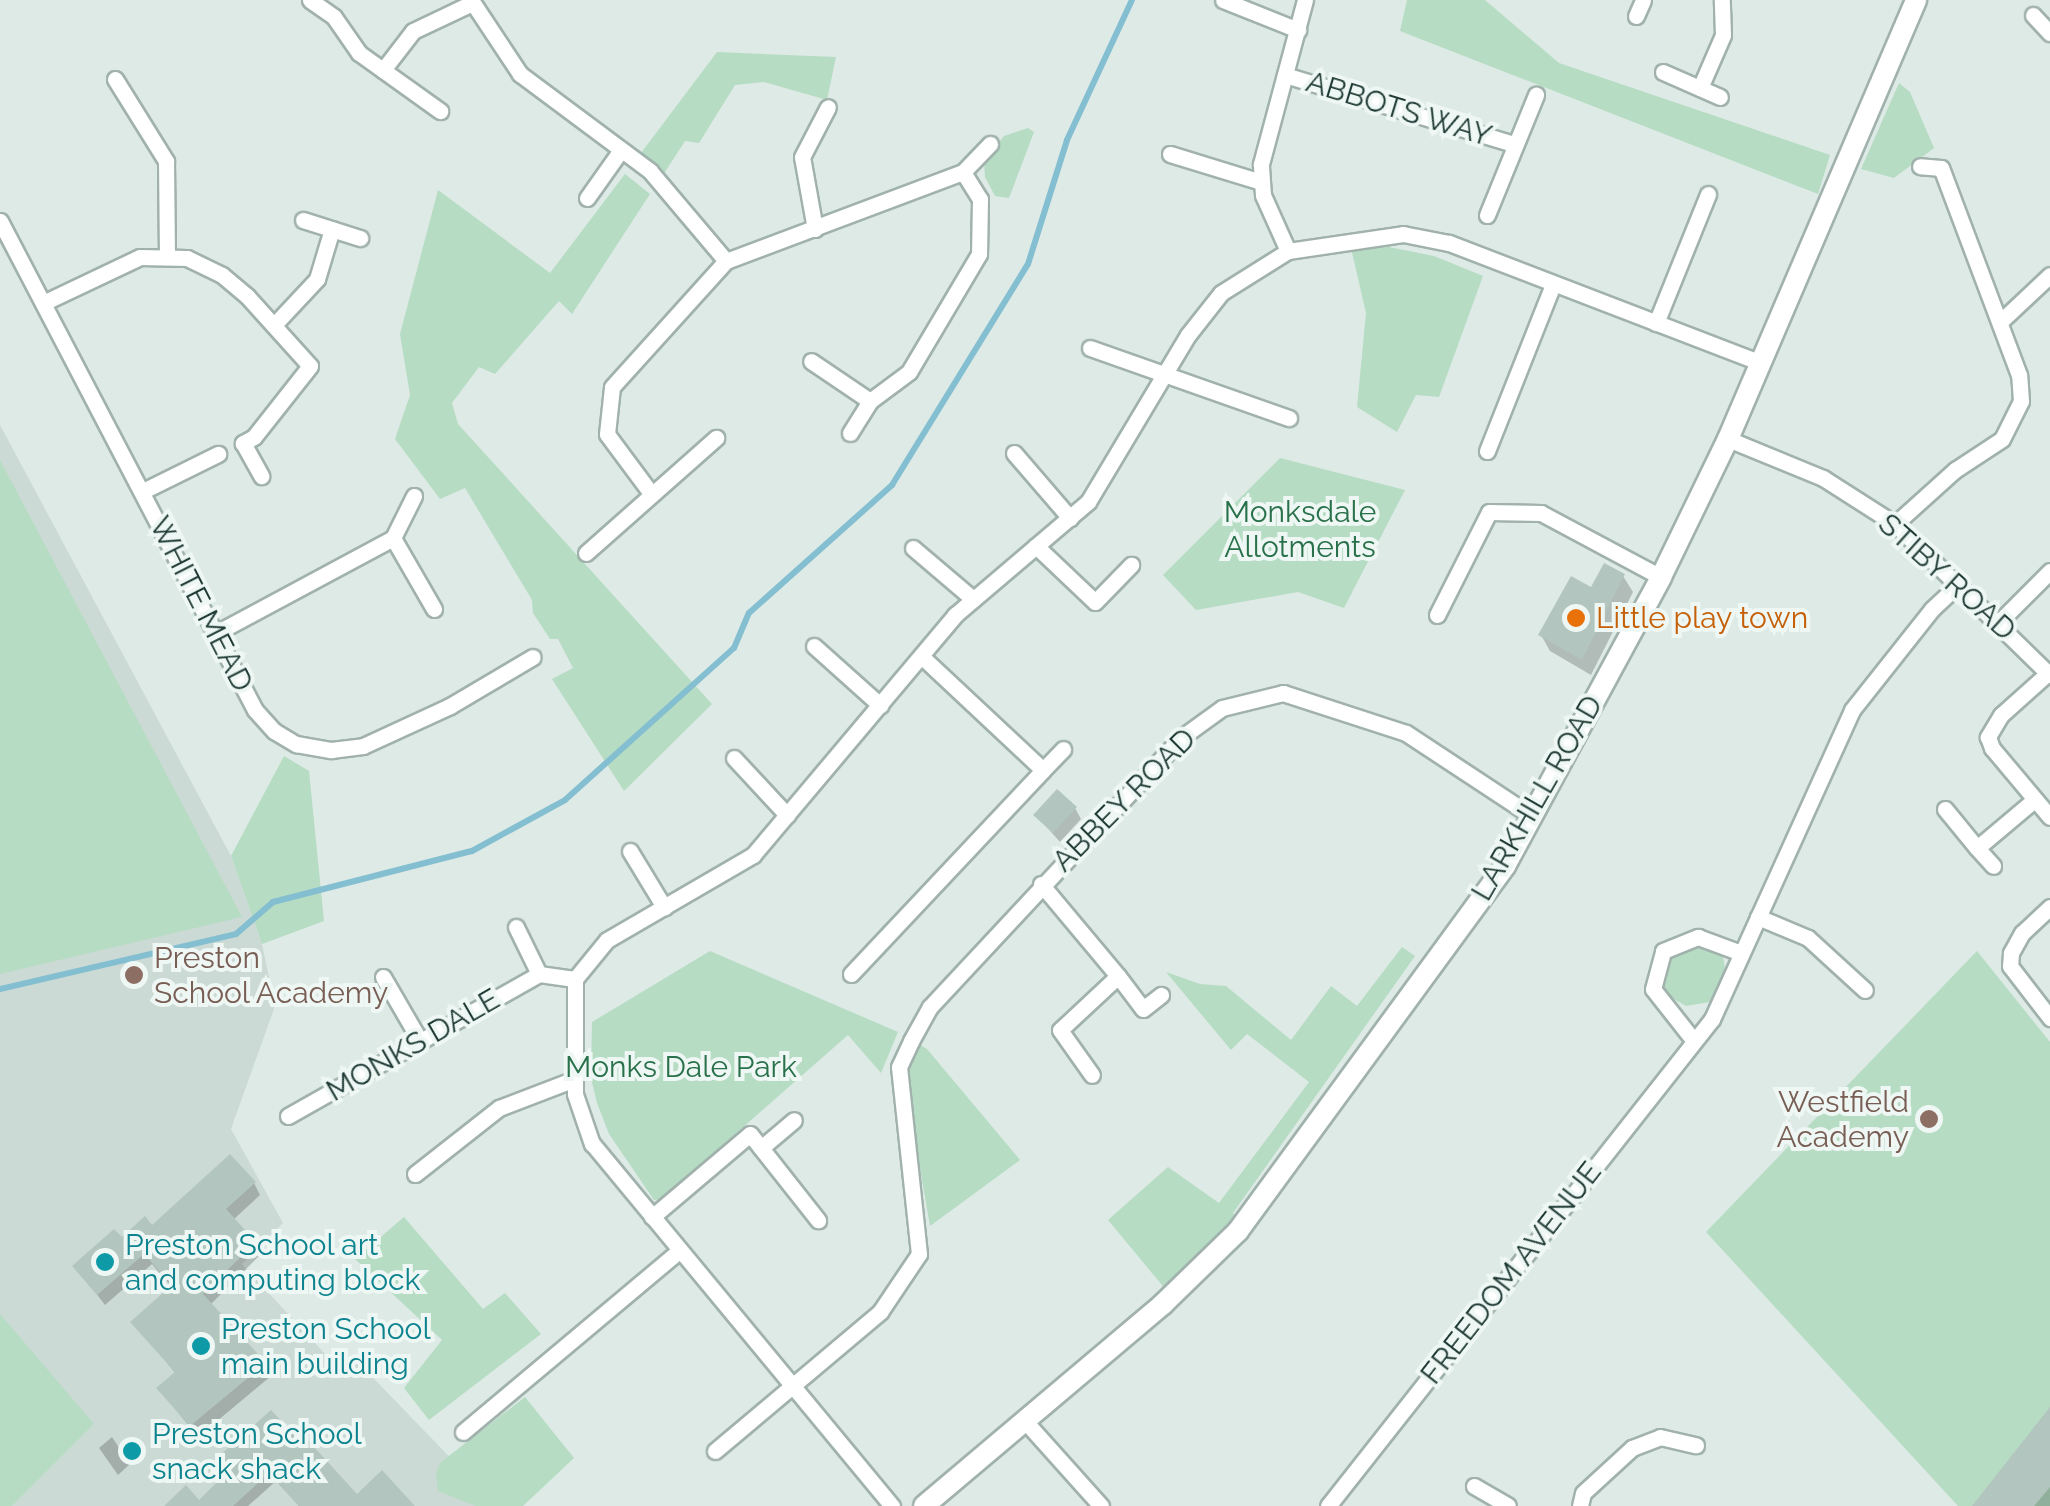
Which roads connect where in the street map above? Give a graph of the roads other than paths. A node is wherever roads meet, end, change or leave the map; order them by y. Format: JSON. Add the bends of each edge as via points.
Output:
{"nodes":[{"id":1,"x":310,"y":0,"type":"edge"},
{"id":2,"x":1224,"y":0,"type":"edge"},
{"id":3,"x":1305,"y":0,"type":"edge"},
{"id":4,"x":1642,"y":0,"type":"edge"},
{"id":5,"x":1722,"y":0,"type":"edge"},
{"id":6,"x":1916,"y":0,"type":"edge"},
{"id":7,"x":471,"y":1,"type":"edge"},
{"id":8,"x":2032,"y":15,"type":"dead end"},
{"id":9,"x":1636,"y":16,"type":"dead end"},
{"id":10,"x":1298,"y":30,"type":"junction"},
{"id":11,"x":2050,"y":33,"type":"edge"},
{"id":12,"x":383,"y":70,"type":"junction"},
{"id":13,"x":1664,"y":72,"type":"dead end"},
{"id":14,"x":1285,"y":75,"type":"junction"},
{"id":15,"x":115,"y":78,"type":"dead end"},
{"id":16,"x":1700,"y":88,"type":"junction"},
{"id":17,"x":1536,"y":95,"type":"dead end"},
{"id":18,"x":1720,"y":96,"type":"dead end"},
{"id":19,"x":828,"y":107,"type":"dead end"},
{"id":20,"x":440,"y":111,"type":"dead end"},
{"id":21,"x":990,"y":144,"type":"dead end"},
{"id":22,"x":1514,"y":144,"type":"junction"},
{"id":23,"x":622,"y":150,"type":"junction"},
{"id":24,"x":1170,"y":154,"type":"dead end"},
{"id":25,"x":1920,"y":166,"type":"dead end"},
{"id":26,"x":963,"y":172,"type":"junction"},
{"id":27,"x":1260,"y":182,"type":"junction"},
{"id":28,"x":1708,"y":194,"type":"dead end"},
{"id":29,"x":587,"y":198,"type":"dead end"},
{"id":30,"x":1487,"y":216,"type":"dead end"},
{"id":31,"x":303,"y":220,"type":"dead end"},
{"id":32,"x":0,"y":221,"type":"edge"},
{"id":33,"x":332,"y":229,"type":"junction"},
{"id":34,"x":816,"y":229,"type":"junction"},
{"id":35,"x":360,"y":238,"type":"dead end"},
{"id":36,"x":1288,"y":251,"type":"junction"},
{"id":37,"x":167,"y":257,"type":"junction"},
{"id":38,"x":726,"y":260,"type":"junction"},
{"id":39,"x":2050,"y":275,"type":"edge"},
{"id":40,"x":1552,"y":284,"type":"junction"},
{"id":41,"x":43,"y":303,"type":"junction"},
{"id":42,"x":2001,"y":322,"type":"junction"},
{"id":43,"x":1656,"y":323,"type":"junction"},
{"id":44,"x":274,"y":325,"type":"junction"},
{"id":45,"x":1090,"y":348,"type":"dead end"},
{"id":46,"x":811,"y":360,"type":"dead end"},
{"id":47,"x":1761,"y":364,"type":"junction"},
{"id":48,"x":1163,"y":376,"type":"junction"},
{"id":49,"x":870,"y":401,"type":"junction"},
{"id":50,"x":1289,"y":418,"type":"dead end"},
{"id":51,"x":850,"y":433,"type":"dead end"},
{"id":52,"x":716,"y":438,"type":"dead end"},
{"id":53,"x":1728,"y":439,"type":"junction"},
{"id":54,"x":231,"y":448,"type":"junction"},
{"id":55,"x":1487,"y":451,"type":"dead end"},
{"id":56,"x":1014,"y":453,"type":"dead end"},
{"id":57,"x":261,"y":476,"type":"dead end"},
{"id":58,"x":142,"y":491,"type":"junction"},
{"id":59,"x":650,"y":492,"type":"junction"},
{"id":60,"x":414,"y":496,"type":"dead end"},
{"id":61,"x":1070,"y":518,"type":"junction"},
{"id":62,"x":1895,"y":524,"type":"junction"},
{"id":63,"x":393,"y":538,"type":"junction"},
{"id":64,"x":1036,"y":546,"type":"junction"},
{"id":65,"x":913,"y":548,"type":"dead end"},
{"id":66,"x":586,"y":553,"type":"dead end"},
{"id":67,"x":1131,"y":565,"type":"dead end"},
{"id":68,"x":2050,"y":571,"type":"edge"},
{"id":69,"x":1661,"y":577,"type":"junction"},
{"id":70,"x":1958,"y":585,"type":"junction"},
{"id":71,"x":974,"y":599,"type":"junction"},
{"id":72,"x":434,"y":609,"type":"dead end"},
{"id":73,"x":1437,"y":615,"type":"dead end"},
{"id":74,"x":1999,"y":622,"type":"junction"},
{"id":75,"x":218,"y":632,"type":"junction"},
{"id":76,"x":814,"y":646,"type":"dead end"},
{"id":77,"x":921,"y":656,"type":"junction"},
{"id":78,"x":533,"y":657,"type":"dead end"},
{"id":79,"x":2049,"y":674,"type":"edge"},
{"id":80,"x":880,"y":705,"type":"junction"},
{"id":81,"x":1062,"y":749,"type":"dead end"},
{"id":82,"x":734,"y":758,"type":"dead end"},
{"id":83,"x":1043,"y":770,"type":"junction"},
{"id":84,"x":2034,"y":800,"type":"junction"},
{"id":85,"x":1945,"y":810,"type":"dead end"},
{"id":86,"x":786,"y":816,"type":"junction"},
{"id":87,"x":1532,"y":816,"type":"junction"},
{"id":88,"x":2050,"y":817,"type":"edge"},
{"id":89,"x":1978,"y":848,"type":"junction"},
{"id":90,"x":630,"y":851,"type":"dead end"},
{"id":91,"x":1993,"y":866,"type":"dead end"},
{"id":92,"x":1041,"y":884,"type":"junction"},
{"id":93,"x":664,"y":907,"type":"junction"},
{"id":94,"x":2050,"y":907,"type":"edge"},
{"id":95,"x":1758,"y":917,"type":"junction"},
{"id":96,"x":516,"y":926,"type":"dead end"},
{"id":97,"x":1742,"y":953,"type":"junction"},
{"id":98,"x":539,"y":974,"type":"junction"},
{"id":99,"x":851,"y":974,"type":"dead end"},
{"id":100,"x":1118,"y":976,"type":"junction"},
{"id":101,"x":383,"y":977,"type":"dead end"},
{"id":102,"x":574,"y":979,"type":"junction"},
{"id":103,"x":1865,"y":990,"type":"dead end"},
{"id":104,"x":1161,"y":995,"type":"dead end"},
{"id":105,"x":2050,"y":1018,"type":"edge"},
{"id":106,"x":419,"y":1039,"type":"junction"},
{"id":107,"x":1694,"y":1041,"type":"junction"},
{"id":108,"x":1092,"y":1075,"type":"dead end"},
{"id":109,"x":575,"y":1079,"type":"junction"},
{"id":110,"x":288,"y":1116,"type":"dead end"},
{"id":111,"x":794,"y":1120,"type":"dead end"},
{"id":112,"x":761,"y":1148,"type":"junction"},
{"id":113,"x":415,"y":1174,"type":"dead end"},
{"id":114,"x":652,"y":1218,"type":"junction"},
{"id":115,"x":818,"y":1220,"type":"dead end"},
{"id":116,"x":680,"y":1251,"type":"junction"},
{"id":117,"x":791,"y":1388,"type":"junction"},
{"id":118,"x":1025,"y":1421,"type":"junction"},
{"id":119,"x":463,"y":1432,"type":"dead end"},
{"id":120,"x":1696,"y":1445,"type":"dead end"},
{"id":121,"x":715,"y":1451,"type":"dead end"},
{"id":122,"x":1474,"y":1486,"type":"dead end"},
{"id":123,"x":892,"y":1506,"type":"edge"},
{"id":124,"x":924,"y":1506,"type":"edge"},
{"id":125,"x":1101,"y":1506,"type":"edge"},
{"id":126,"x":1328,"y":1506,"type":"edge"},
{"id":127,"x":1508,"y":1506,"type":"edge"},
{"id":128,"x":1580,"y":1506,"type":"edge"}],
"edges":[{"from":1,"to":12,"type":"street","via":[[334,18],[359,54]]},
{"from":2,"to":10,"type":"street"},
{"from":3,"to":10,"type":"street","name":"ABBOTS WAY"},
{"from":4,"to":9,"type":"street"},
{"from":5,"to":16,"type":"street","via":[[1723,35]]},
{"from":6,"to":47,"type":"street","name":"LARKHILL ROAD"},
{"from":7,"to":12,"type":"street","via":[[412,31]]},
{"from":7,"to":23,"type":"street","via":[[520,74]]},
{"from":8,"to":11,"type":"street"},
{"from":10,"to":14,"type":"street","name":"ABBOTS WAY"},
{"from":12,"to":20,"type":"street"},
{"from":13,"to":16,"type":"street"},
{"from":14,"to":22,"type":"street","name":"ABBOTS WAY"},
{"from":14,"to":27,"type":"street","name":"ABBOTS WAY"},
{"from":15,"to":37,"type":"street","via":[[166,161]]},
{"from":16,"to":18,"type":"street"},
{"from":17,"to":22,"type":"street","name":"ABBOTS WAY"},
{"from":19,"to":34,"type":"street","via":[[802,157]]},
{"from":21,"to":26,"type":"street"},
{"from":22,"to":30,"type":"street","name":"ABBOTS WAY"},
{"from":23,"to":29,"type":"street"},
{"from":23,"to":38,"type":"street","via":[[650,171]]},
{"from":24,"to":27,"type":"street"},
{"from":25,"to":42,"type":"street","via":[[1942,168]]},
{"from":26,"to":34,"type":"street"},
{"from":26,"to":49,"type":"street","via":[[980,199],[979,254],[909,372]]},
{"from":27,"to":36,"type":"street"},
{"from":28,"to":43,"type":"street"},
{"from":31,"to":33,"type":"street"},
{"from":32,"to":41,"type":"street","name":"WHITE MEAD"},
{"from":33,"to":35,"type":"street"},
{"from":33,"to":44,"type":"street","via":[[317,279]]},
{"from":34,"to":38,"type":"street"},
{"from":36,"to":40,"type":"street","via":[[1403,234],[1450,242]]},
{"from":36,"to":48,"type":"street","via":[[1221,292]]},
{"from":37,"to":41,"type":"street","via":[[140,257]]},
{"from":37,"to":44,"type":"street","via":[[187,258],[222,276]]},
{"from":38,"to":59,"type":"street","via":[[612,388],[606,434]]},
{"from":39,"to":42,"type":"street"},
{"from":40,"to":43,"type":"street"},
{"from":40,"to":55,"type":"street"},
{"from":41,"to":58,"type":"street","name":"WHITE MEAD"},
{"from":42,"to":62,"type":"street","via":[[2019,375],[2018,414],[2002,440],[1955,470]]},
{"from":43,"to":47,"type":"street"},
{"from":44,"to":54,"type":"street","via":[[310,366],[254,438]]},
{"from":45,"to":48,"type":"street"},
{"from":46,"to":49,"type":"street"},
{"from":47,"to":53,"type":"street","name":"LARKHILL ROAD"},
{"from":48,"to":50,"type":"street"},
{"from":48,"to":61,"type":"street","via":[[1088,502]]},
{"from":49,"to":51,"type":"street"},
{"from":52,"to":59,"type":"street"},
{"from":53,"to":62,"type":"street","name":"STIBY ROAD","via":[[1824,478]]},
{"from":53,"to":69,"type":"street","name":"LARKHILL ROAD"},
{"from":54,"to":57,"type":"street"},
{"from":54,"to":58,"type":"street"},
{"from":56,"to":61,"type":"street"},
{"from":58,"to":75,"type":"street","name":"WHITE MEAD"},
{"from":59,"to":66,"type":"street"},
{"from":60,"to":63,"type":"street"},
{"from":61,"to":64,"type":"street"},
{"from":62,"to":70,"type":"street","name":"STIBY ROAD"},
{"from":63,"to":72,"type":"street"},
{"from":63,"to":75,"type":"street"},
{"from":64,"to":67,"type":"street","via":[[1095,602]]},
{"from":64,"to":71,"type":"street"},
{"from":65,"to":71,"type":"street"},
{"from":68,"to":74,"type":"street"},
{"from":69,"to":73,"type":"street","via":[[1540,514],[1489,512]]},
{"from":69,"to":87,"type":"street","name":"LARKHILL ROAD"},
{"from":70,"to":74,"type":"street","name":"STIBY ROAD"},
{"from":70,"to":95,"type":"street","name":"FREEDOM AVENUE","via":[[1852,710]]},
{"from":71,"to":77,"type":"street"},
{"from":74,"to":79,"type":"street","name":"STIBY ROAD"},
{"from":75,"to":78,"type":"street","name":"WHITE MEAD","via":[[255,710],[274,732],[331,750],[363,746],[450,706]]},
{"from":76,"to":80,"type":"street"},
{"from":77,"to":80,"type":"street"},
{"from":77,"to":83,"type":"street"},
{"from":79,"to":84,"type":"street","via":[[1992,724],[1988,737]]},
{"from":80,"to":86,"type":"street"},
{"from":81,"to":83,"type":"street"},
{"from":82,"to":86,"type":"street"},
{"from":83,"to":99,"type":"street"},
{"from":84,"to":88,"type":"street"},
{"from":84,"to":89,"type":"street"},
{"from":85,"to":89,"type":"street"},
{"from":86,"to":93,"type":"street","via":[[753,855]]},
{"from":87,"to":92,"type":"street","name":"ABBEY ROAD","via":[[1406,733],[1283,693],[1222,708],[1182,737]]},
{"from":87,"to":118,"type":"street","name":"LARKHILL ROAD","via":[[1505,866],[1238,1230]]},
{"from":89,"to":91,"type":"street"},
{"from":90,"to":93,"type":"street"},
{"from":92,"to":100,"type":"street","name":"ABBEY ROAD"},
{"from":92,"to":117,"type":"street","name":"ABBEY ROAD","via":[[930,1007],[899,1067],[918,1254],[880,1312]]},
{"from":93,"to":102,"type":"street","via":[[607,940]]},
{"from":94,"to":105,"type":"street","via":[[2022,933],[2010,966]]},
{"from":95,"to":97,"type":"street","name":"FREEDOM AVENUE"},
{"from":95,"to":103,"type":"street","via":[[1808,938]]},
{"from":96,"to":98,"type":"street"},
{"from":97,"to":107,"type":"street","name":"FREEDOM AVENUE","via":[[1712,1019]]},
{"from":97,"to":107,"type":"street","via":[[1698,937],[1664,950],[1653,989]]},
{"from":98,"to":102,"type":"street"},
{"from":98,"to":106,"type":"street","name":"MONKS DALE"},
{"from":100,"to":104,"type":"street","name":"ABBEY ROAD","via":[[1144,1008]]},
{"from":100,"to":108,"type":"street","via":[[1060,1030]]},
{"from":101,"to":106,"type":"street"},
{"from":102,"to":109,"type":"street"},
{"from":106,"to":110,"type":"street","name":"MONKS DALE"},
{"from":107,"to":126,"type":"street","name":"FREEDOM AVENUE"},
{"from":109,"to":113,"type":"street","via":[[499,1108]]},
{"from":109,"to":114,"type":"street","via":[[592,1144]]},
{"from":111,"to":112,"type":"street"},
{"from":112,"to":114,"type":"street","via":[[750,1134]]},
{"from":112,"to":115,"type":"street"},
{"from":114,"to":116,"type":"street"},
{"from":116,"to":117,"type":"street"},
{"from":116,"to":119,"type":"street"},
{"from":117,"to":121,"type":"street"},
{"from":117,"to":123,"type":"street"},
{"from":118,"to":124,"type":"street","name":"LARKHILL ROAD"},
{"from":118,"to":125,"type":"street"},
{"from":120,"to":128,"type":"street","via":[[1660,1436],[1632,1448],[1583,1493]]},
{"from":122,"to":127,"type":"street"}]}
